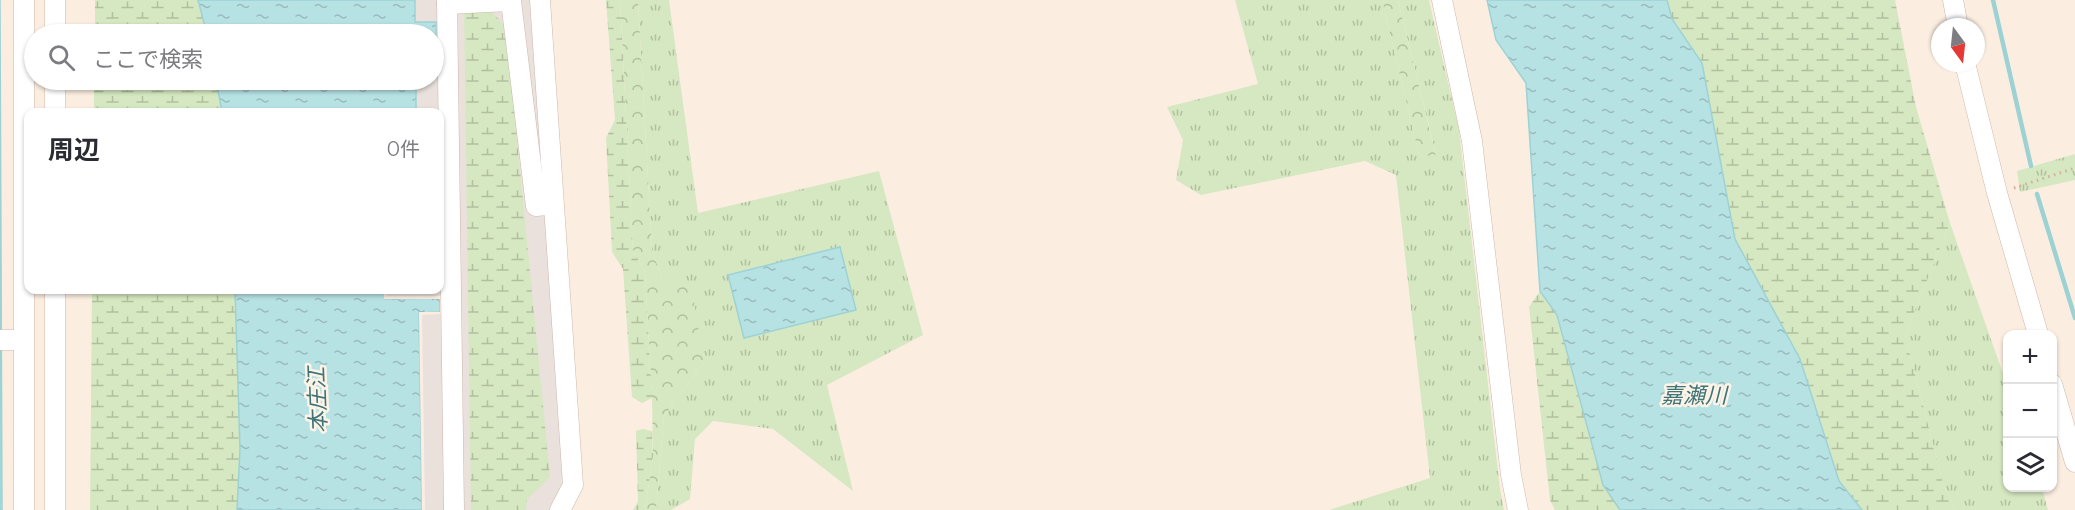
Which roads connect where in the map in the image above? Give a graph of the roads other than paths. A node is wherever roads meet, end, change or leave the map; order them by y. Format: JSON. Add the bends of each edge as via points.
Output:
{"nodes":[{"id":1,"x":24,"y":0,"type":"edge"},
{"id":2,"x":56,"y":0,"type":"edge"},
{"id":3,"x":540,"y":0,"type":"edge"},
{"id":4,"x":1442,"y":0,"type":"edge"},
{"id":5,"x":1953,"y":0,"type":"edge"},
{"id":6,"x":511,"y":1,"type":"edge"},
{"id":7,"x":447,"y":2,"type":"edge"},
{"id":8,"x":1956,"y":18,"type":"edge"},
{"id":9,"x":24,"y":24,"type":"edge"},
{"id":10,"x":56,"y":24,"type":"edge"},
{"id":11,"x":1967,"y":72,"type":"edge"},
{"id":12,"x":25,"y":90,"type":"edge"},
{"id":13,"x":55,"y":90,"type":"edge"},
{"id":14,"x":26,"y":108,"type":"edge"},
{"id":15,"x":55,"y":108,"type":"edge"},
{"id":16,"x":24,"y":168,"type":"edge"},
{"id":17,"x":547,"y":205,"type":"dead end"},
{"id":18,"x":55,"y":294,"type":"edge"},
{"id":19,"x":2037,"y":330,"type":"edge"},
{"id":20,"x":11,"y":340,"type":"edge"},
{"id":21,"x":2057,"y":401,"type":"edge"},
{"id":22,"x":2075,"y":462,"type":"edge"},
{"id":23,"x":24,"y":510,"type":"edge"},
{"id":24,"x":55,"y":510,"type":"edge"},
{"id":25,"x":454,"y":510,"type":"edge"},
{"id":26,"x":560,"y":510,"type":"edge"},
{"id":27,"x":1518,"y":510,"type":"edge"}],
"edges":[{"from":1,"to":9,"type":"street"},
{"from":2,"to":10,"type":"street"},
{"from":3,"to":26,"type":"street","via":[[573,485]]},
{"from":4,"to":27,"type":"street","via":[[1472,141]]},
{"from":5,"to":8,"type":"street"},
{"from":6,"to":7,"type":"street"},
{"from":6,"to":17,"type":"street","via":[[536,206]]},
{"from":7,"to":25,"type":"street"},
{"from":11,"to":19,"type":"street"},
{"from":12,"to":14,"type":"street"},
{"from":13,"to":15,"type":"street"},
{"from":16,"to":20,"type":"street"},
{"from":18,"to":24,"type":"street"},
{"from":20,"to":23,"type":"street"},
{"from":21,"to":22,"type":"street"}]}
